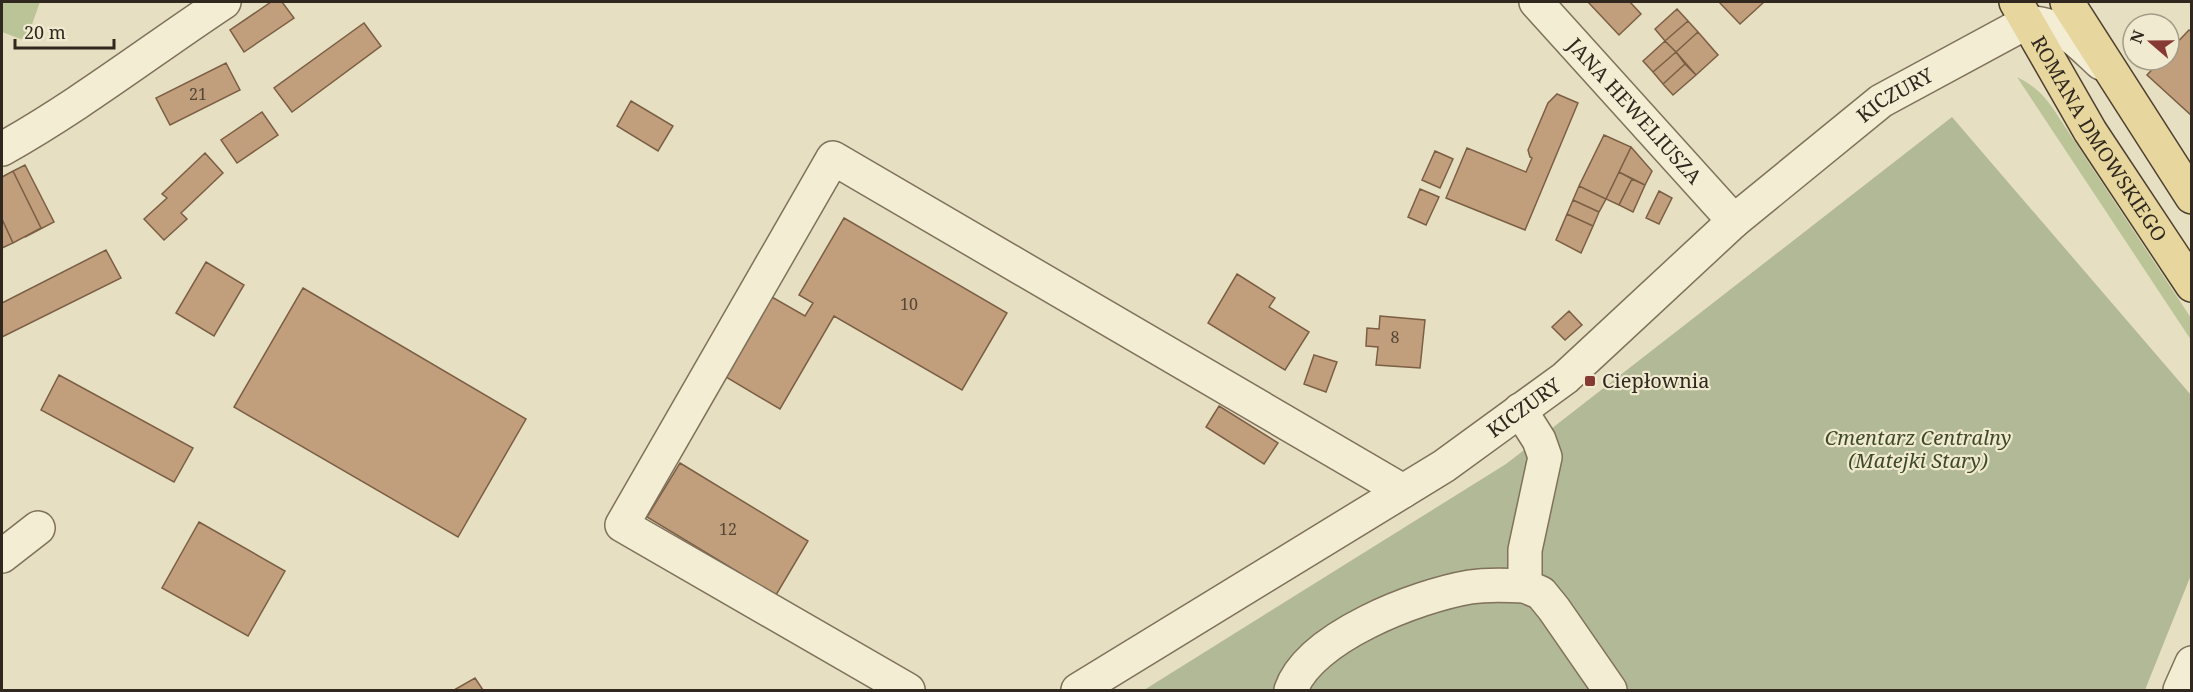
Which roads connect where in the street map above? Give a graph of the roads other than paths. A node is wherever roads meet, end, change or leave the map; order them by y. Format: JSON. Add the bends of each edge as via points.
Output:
{"nodes":[{"id":1,"x":224,"y":2,"type":"edge"},
{"id":2,"x":1536,"y":2,"type":"edge"},
{"id":3,"x":2067,"y":2,"type":"edge"},
{"id":4,"x":2021,"y":12,"type":"edge"},
{"id":5,"x":2112,"y":73,"type":"junction"},
{"id":6,"x":2,"y":149,"type":"edge"},
{"id":7,"x":2192,"y":197,"type":"edge"},
{"id":8,"x":1734,"y":221,"type":"junction"},
{"id":9,"x":2192,"y":285,"type":"edge"},
{"id":10,"x":1520,"y":410,"type":"junction"},
{"id":11,"x":1403,"y":491,"type":"junction"},
{"id":12,"x":38,"y":528,"type":"dead end"},
{"id":13,"x":2,"y":556,"type":"edge"},
{"id":14,"x":1525,"y":586,"type":"junction"},
{"id":15,"x":2192,"y":663,"type":"edge"},
{"id":16,"x":908,"y":690,"type":"edge"},
{"id":17,"x":1081,"y":690,"type":"edge"},
{"id":18,"x":1291,"y":690,"type":"edge"},
{"id":19,"x":1610,"y":690,"type":"edge"},
{"id":20,"x":2180,"y":690,"type":"edge"}],
"edges":[{"from":1,"to":6,"type":"street"},
{"from":2,"to":8,"type":"street","name":"JANA HEWELIUSZA"},
{"from":3,"to":5,"type":"main road","name":"ROMANA DMOWSKIEGO"},
{"from":4,"to":5,"type":"street","name":"ROMANA DMOWSKIEGO","via":[[2069,34]]},
{"from":4,"to":8,"type":"street","name":"KICZURY","via":[[1881,101]]},
{"from":4,"to":9,"type":"main road","name":"ROMANA DMOWSKIEGO","via":[[2090,131]]},
{"from":5,"to":7,"type":"main road","name":"ROMANA DMOWSKIEGO"},
{"from":8,"to":10,"type":"street","name":"KICZURY","via":[[1565,378]]},
{"from":10,"to":11,"type":"street","name":"KICZURY"},
{"from":10,"to":14,"type":"street","via":[[1545,457],[1525,550]]},
{"from":11,"to":16,"type":"street","via":[[833,158],[622,525]]},
{"from":11,"to":17,"type":"street","name":"KICZURY"},
{"from":12,"to":13,"type":"street"},
{"from":14,"to":18,"type":"street","via":[[1470,587],[1394,609],[1350,632],[1308,662]]},
{"from":14,"to":19,"type":"street","via":[[1541,593]]},
{"from":15,"to":20,"type":"street"}]}
